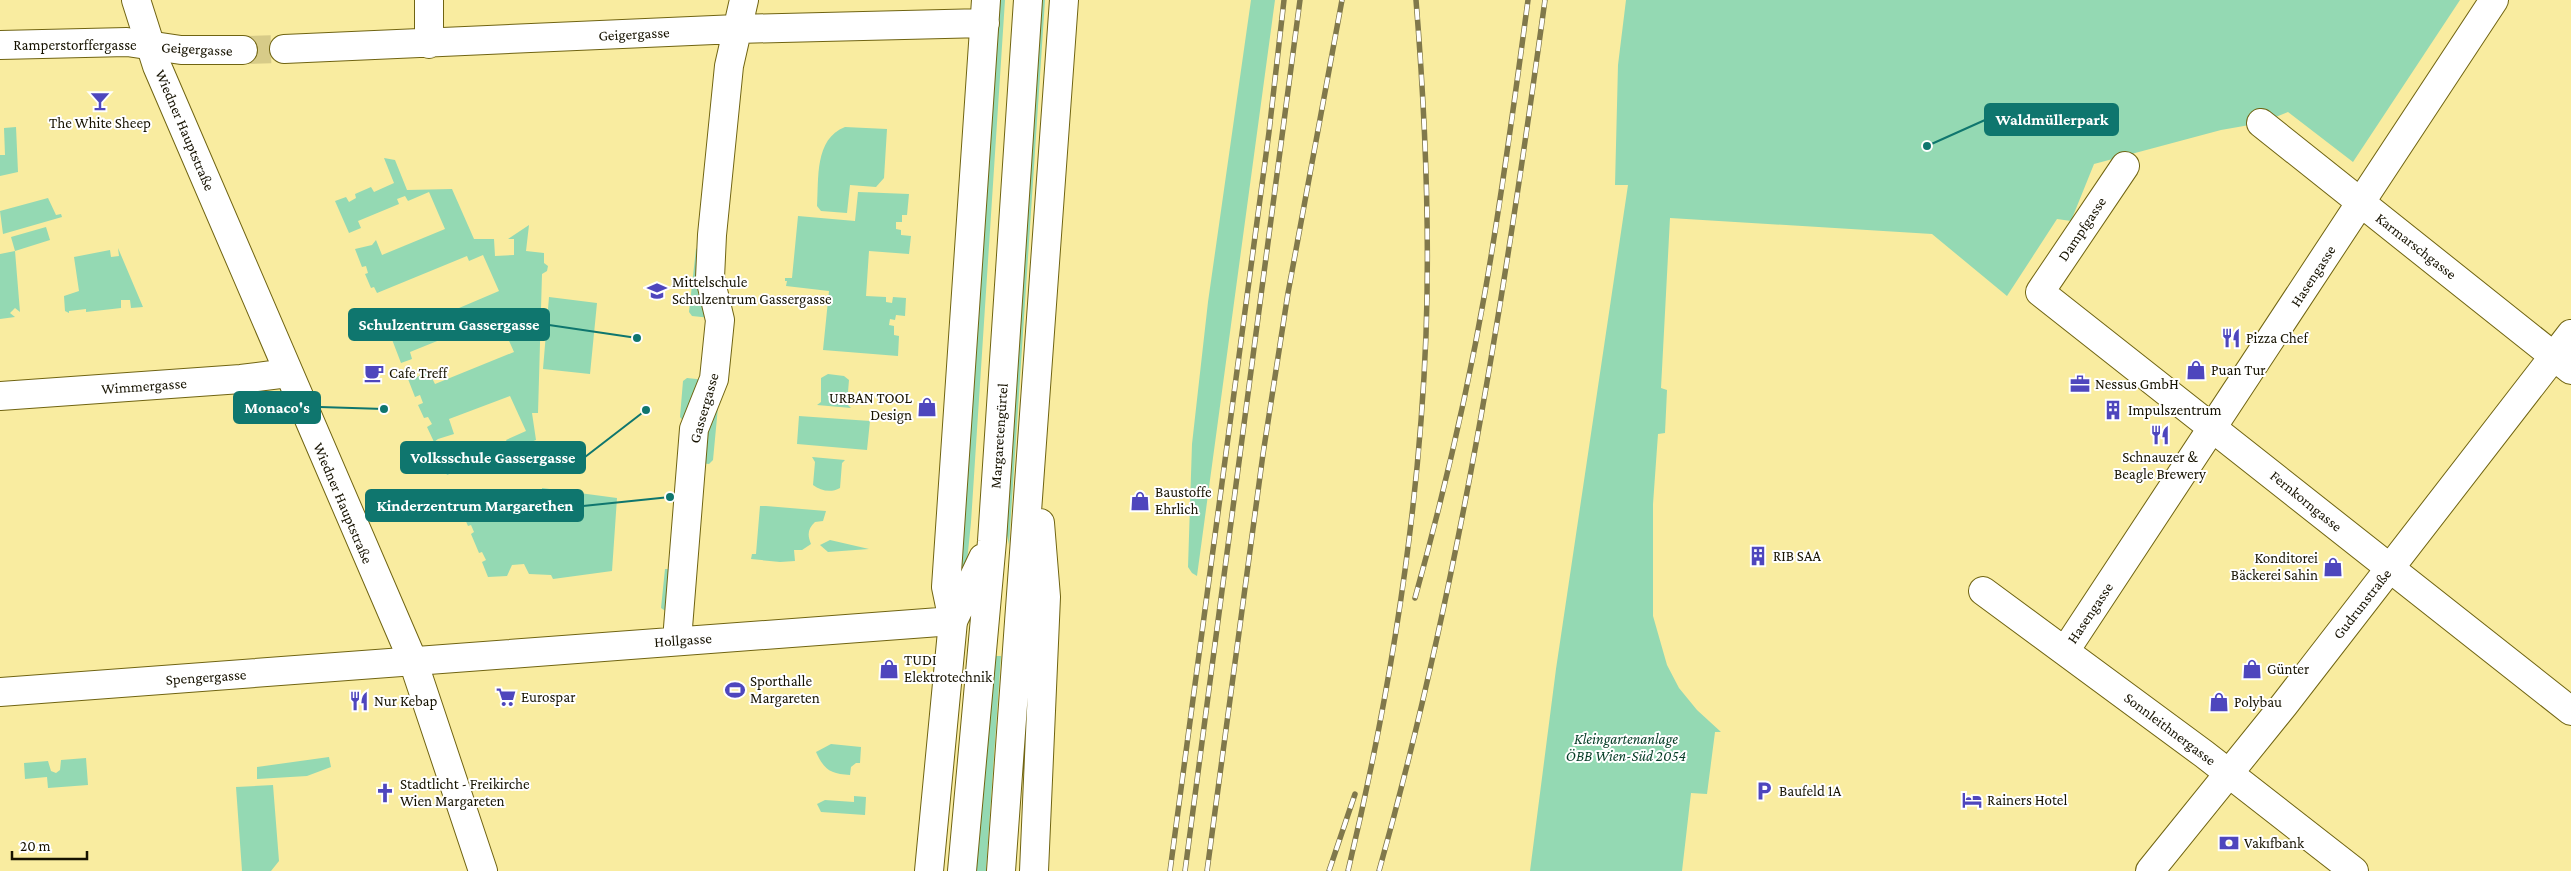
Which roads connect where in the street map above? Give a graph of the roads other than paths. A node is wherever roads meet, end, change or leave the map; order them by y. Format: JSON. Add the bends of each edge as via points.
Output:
{"nodes":[{"id":1,"x":136,"y":0,"type":"edge"},
{"id":2,"x":428,"y":0,"type":"edge"},
{"id":3,"x":744,"y":0,"type":"edge"},
{"id":4,"x":1028,"y":0,"type":"edge"},
{"id":5,"x":1064,"y":0,"type":"edge"},
{"id":6,"x":2494,"y":0,"type":"edge"},
{"id":7,"x":986,"y":11,"type":"edge"},
{"id":8,"x":737,"y":29,"type":"junction"},
{"id":9,"x":429,"y":44,"type":"junction"},
{"id":10,"x":0,"y":45,"type":"edge"},
{"id":11,"x":151,"y":46,"type":"junction"},
{"id":12,"x":284,"y":49,"type":"tunnel mouth"},
{"id":13,"x":243,"y":50,"type":"tunnel mouth"},
{"id":14,"x":2260,"y":123,"type":"dead end"},
{"id":15,"x":2125,"y":166,"type":"dead end"},
{"id":16,"x":2362,"y":203,"type":"junction"},
{"id":17,"x":2040,"y":292,"type":"joint"},
{"id":18,"x":2571,"y":334,"type":"edge"},
{"id":19,"x":2563,"y":363,"type":"edge"},
{"id":20,"x":288,"y":373,"type":"junction"},
{"id":21,"x":0,"y":396,"type":"edge"},
{"id":22,"x":2214,"y":427,"type":"junction"},
{"id":23,"x":1033,"y":433,"type":"junction"},
{"id":24,"x":992,"y":541,"type":"junction"},
{"id":25,"x":2389,"y":568,"type":"junction"},
{"id":26,"x":1983,"y":591,"type":"dead end"},
{"id":27,"x":953,"y":621,"type":"junction"},
{"id":28,"x":677,"y":640,"type":"junction"},
{"id":29,"x":2065,"y":650,"type":"junction"},
{"id":30,"x":413,"y":661,"type":"junction"},
{"id":31,"x":0,"y":692,"type":"edge"},
{"id":32,"x":2571,"y":711,"type":"edge"},
{"id":33,"x":2229,"y":774,"type":"junction"},
{"id":34,"x":483,"y":871,"type":"edge"},
{"id":35,"x":928,"y":871,"type":"edge"},
{"id":36,"x":962,"y":871,"type":"edge"},
{"id":37,"x":1001,"y":871,"type":"edge"},
{"id":38,"x":1034,"y":871,"type":"edge"},
{"id":39,"x":2150,"y":871,"type":"edge"},
{"id":40,"x":2354,"y":871,"type":"edge"}],
"edges":[{"from":1,"to":11,"type":"street","name":"Wiedner Hauptstraße"},
{"from":2,"to":9,"type":"street"},
{"from":3,"to":8,"type":"street","name":"Gassergasse"},
{"from":4,"to":24,"type":"street","name":"Margaretengürtel"},
{"from":5,"to":23,"type":"street"},
{"from":6,"to":16,"type":"street","name":"Hasengasse"},
{"from":7,"to":8,"type":"street","name":"Geigergasse"},
{"from":7,"to":27,"type":"street","via":[[946,587]]},
{"from":8,"to":9,"type":"street","name":"Geigergasse"},
{"from":8,"to":28,"type":"street","name":"Gassergasse","via":[[729,66],[712,235],[710,278],[720,320],[714,379],[694,429]]},
{"from":9,"to":12,"type":"street","name":"Geigergasse"},
{"from":10,"to":11,"type":"street","name":"Ramperstorffergasse","via":[[127,42]]},
{"from":11,"to":13,"type":"street","name":"Geigergasse"},
{"from":11,"to":20,"type":"street","name":"Wiedner Hauptstraße"},
{"from":14,"to":16,"type":"street","name":"Karmarschgasse"},
{"from":15,"to":17,"type":"street","name":"Dampfgasse"},
{"from":16,"to":19,"type":"street","name":"Karmarschgasse"},
{"from":16,"to":22,"type":"street","name":"Hasengasse"},
{"from":17,"to":22,"type":"street","name":"Fernkorngasse"},
{"from":18,"to":19,"type":"street","name":"Gudrunstraße"},
{"from":19,"to":25,"type":"street","name":"Gudrunstraße"},
{"from":20,"to":21,"type":"street","name":"Wimmergasse"},
{"from":20,"to":30,"type":"street","name":"Wiedner Hauptstraße"},
{"from":22,"to":25,"type":"street","name":"Fernkorngasse"},
{"from":22,"to":29,"type":"street","name":"Hasengasse"},
{"from":23,"to":37,"type":"street"},
{"from":23,"to":38,"type":"street","via":[[1046,597]]},
{"from":24,"to":27,"type":"street"},
{"from":24,"to":36,"type":"street","name":"Margaretengürtel"},
{"from":25,"to":32,"type":"street","name":"Fernkorngasse"},
{"from":25,"to":33,"type":"street","name":"Gudrunstraße"},
{"from":26,"to":29,"type":"street","name":"Sonnleithnergasse"},
{"from":27,"to":28,"type":"street","name":"Hollgasse"},
{"from":27,"to":35,"type":"street"},
{"from":28,"to":30,"type":"street","name":"Hollgasse"},
{"from":29,"to":33,"type":"street","name":"Sonnleithnergasse"},
{"from":30,"to":31,"type":"street","name":"Spengergasse"},
{"from":30,"to":34,"type":"street","name":"Wiedner Hauptstraße"},
{"from":33,"to":39,"type":"street","name":"Gudrunstraße"},
{"from":33,"to":40,"type":"street","name":"Sonnleithnergasse"}]}
